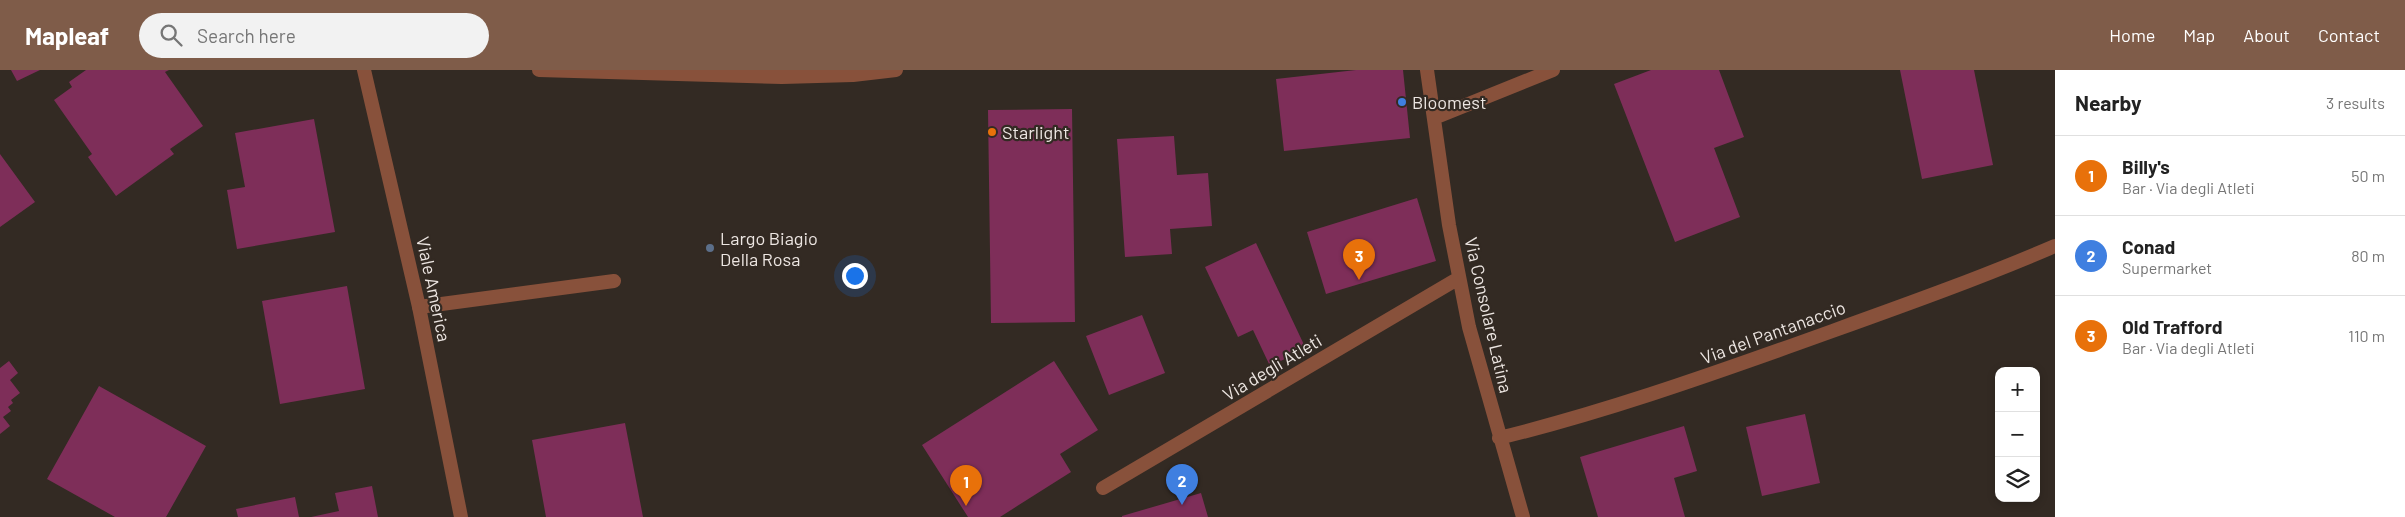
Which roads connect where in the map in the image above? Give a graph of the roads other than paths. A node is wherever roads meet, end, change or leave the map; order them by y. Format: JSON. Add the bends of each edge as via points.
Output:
{"nodes":[{"id":1,"x":364,"y":70,"type":"edge"},
{"id":2,"x":539,"y":70,"type":"edge"},
{"id":3,"x":896,"y":70,"type":"edge"},
{"id":4,"x":1428,"y":70,"type":"edge"},
{"id":5,"x":1554,"y":70,"type":"edge"},
{"id":6,"x":1434,"y":118,"type":"junction"},
{"id":7,"x":2055,"y":246,"type":"edge"},
{"id":8,"x":1459,"y":278,"type":"junction"},
{"id":9,"x":614,"y":281,"type":"dead end"},
{"id":10,"x":419,"y":307,"type":"junction"},
{"id":11,"x":1499,"y":438,"type":"junction"},
{"id":12,"x":1103,"y":488,"type":"dead end"},
{"id":13,"x":461,"y":517,"type":"edge"},
{"id":14,"x":1523,"y":517,"type":"edge"}],
"edges":[{"from":1,"to":10,"type":"street","name":"Viale America"},
{"from":2,"to":3,"type":"street","via":[[806,77]]},
{"from":4,"to":6,"type":"street","name":"Via Consolare Latina"},
{"from":5,"to":6,"type":"street"},
{"from":6,"to":8,"type":"street","name":"Via Consolare Latina"},
{"from":7,"to":11,"type":"street","name":"Via del Pantanaccio","via":[[1981,277],[1713,374]]},
{"from":8,"to":11,"type":"street","name":"Via Consolare Latina"},
{"from":8,"to":12,"type":"street","name":"Via degli Atleti"},
{"from":9,"to":10,"type":"street"},
{"from":10,"to":13,"type":"street","name":"Viale America"},
{"from":11,"to":14,"type":"street","name":"Via Consolare Latina"}]}
